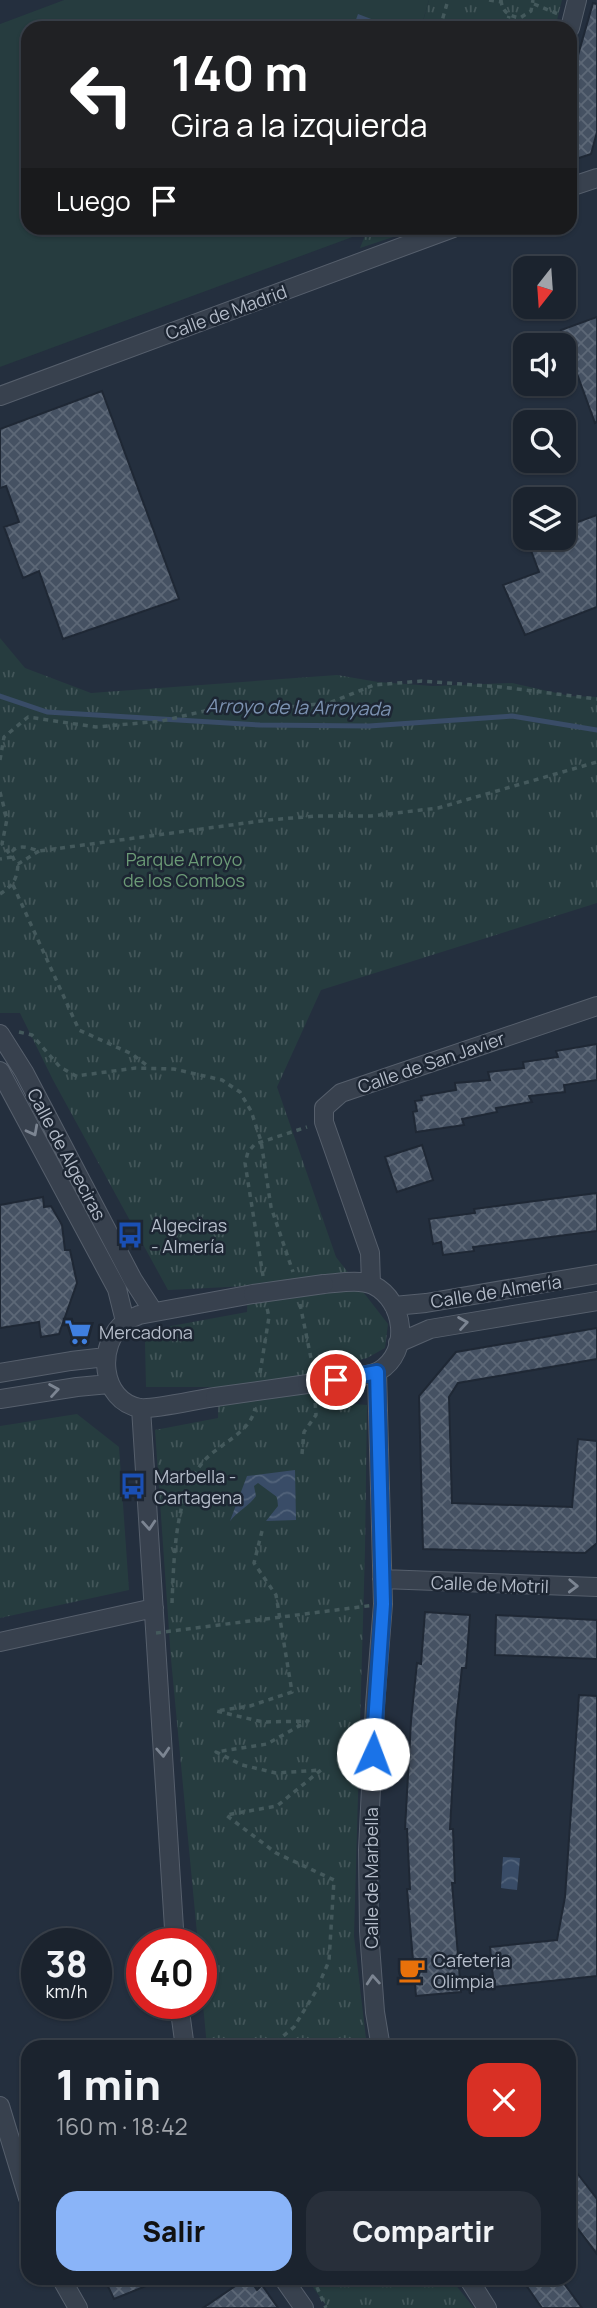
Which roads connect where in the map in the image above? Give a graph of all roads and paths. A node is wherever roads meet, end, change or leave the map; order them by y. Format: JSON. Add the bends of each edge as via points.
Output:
{"nodes":[{"id":1,"x":448,"y":0,"type":"edge"},
{"id":2,"x":489,"y":0,"type":"edge"},
{"id":3,"x":577,"y":0,"type":"edge"},
{"id":4,"x":501,"y":1,"type":"edge"},
{"id":5,"x":534,"y":2,"type":"edge"},
{"id":6,"x":509,"y":16,"type":"junction"},
{"id":7,"x":442,"y":21,"type":"edge"},
{"id":8,"x":508,"y":21,"type":"edge"},
{"id":9,"x":566,"y":21,"type":"edge"},
{"id":10,"x":572,"y":21,"type":"edge"},
{"id":11,"x":597,"y":178,"type":"edge"},
{"id":12,"x":577,"y":185,"type":"edge"},
{"id":13,"x":434,"y":235,"type":"edge"},
{"id":14,"x":0,"y":396,"type":"edge"},
{"id":15,"x":597,"y":699,"type":"edge"},
{"id":16,"x":0,"y":760,"type":"edge"},
{"id":17,"x":597,"y":762,"type":"edge"},
{"id":18,"x":0,"y":792,"type":"edge"},
{"id":19,"x":39,"y":851,"type":"junction"},
{"id":20,"x":12,"y":858,"type":"junction"},
{"id":21,"x":0,"y":859,"type":"edge"},
{"id":22,"x":18,"y":864,"type":"junction"},
{"id":23,"x":13,"y":886,"type":"junction"},
{"id":24,"x":0,"y":894,"type":"edge"},
{"id":25,"x":597,"y":1006,"type":"edge"},
{"id":26,"x":4,"y":1033,"type":"edge"},
{"id":27,"x":150,"y":1069,"type":"junction"},
{"id":28,"x":0,"y":1071,"type":"edge"},
{"id":29,"x":261,"y":1141,"type":"dead end"},
{"id":30,"x":597,"y":1274,"type":"edge"},
{"id":31,"x":371,"y":1284,"type":"junction"},
{"id":32,"x":597,"y":1301,"type":"edge"},
{"id":33,"x":394,"y":1306,"type":"junction"},
{"id":34,"x":153,"y":1311,"type":"junction"},
{"id":35,"x":125,"y":1321,"type":"junction"},
{"id":36,"x":398,"y":1343,"type":"junction"},
{"id":37,"x":106,"y":1357,"type":"junction"},
{"id":38,"x":377,"y":1372,"type":"junction"},
{"id":39,"x":0,"y":1373,"type":"edge"},
{"id":40,"x":109,"y":1384,"type":"junction"},
{"id":41,"x":0,"y":1399,"type":"edge"},
{"id":42,"x":141,"y":1408,"type":"junction"},
{"id":43,"x":262,"y":1531,"type":"dead end"},
{"id":44,"x":382,"y":1579,"type":"junction"},
{"id":45,"x":597,"y":1587,"type":"edge"},
{"id":46,"x":383,"y":1604,"type":"junction"},
{"id":47,"x":154,"y":1608,"type":"junction"},
{"id":48,"x":156,"y":1633,"type":"junction"},
{"id":49,"x":0,"y":1642,"type":"edge"},
{"id":50,"x":175,"y":1928,"type":"edge"},
{"id":51,"x":181,"y":2019,"type":"edge"},
{"id":52,"x":184,"y":2040,"type":"edge"},
{"id":53,"x":278,"y":2040,"type":"edge"},
{"id":54,"x":380,"y":2040,"type":"edge"},
{"id":55,"x":0,"y":2106,"type":"edge"},
{"id":56,"x":21,"y":2175,"type":"edge"},
{"id":57,"x":65,"y":2285,"type":"edge"},
{"id":58,"x":288,"y":2285,"type":"edge"},
{"id":59,"x":316,"y":2285,"type":"edge"},
{"id":60,"x":473,"y":2285,"type":"edge"},
{"id":61,"x":78,"y":2308,"type":"edge"},
{"id":62,"x":304,"y":2308,"type":"edge"},
{"id":63,"x":326,"y":2308,"type":"edge"},
{"id":64,"x":488,"y":2308,"type":"edge"}],
"edges":[{"from":1,"to":7,"type":"path"},
{"from":2,"to":4,"type":"path"},
{"from":3,"to":10,"type":"street"},
{"from":4,"to":6,"type":"path"},
{"from":5,"to":6,"type":"path","via":[[526,16]]},
{"from":5,"to":9,"type":"path"},
{"from":6,"to":8,"type":"path"},
{"from":11,"to":12,"type":"street"},
{"from":13,"to":14,"type":"street","name":"Calle de Madrid"},
{"from":15,"to":16,"type":"path","via":[[422,681],[374,685],[329,703],[213,709],[162,721],[109,726],[28,717],[4,737]]},
{"from":17,"to":19,"type":"path","via":[[438,808],[268,820]]},
{"from":18,"to":20,"type":"path","via":[[7,818],[2,844]]},
{"from":19,"to":20,"type":"path","via":[[19,847],[13,849]]},
{"from":19,"to":22,"type":"path"},
{"from":20,"to":21,"type":"path"},
{"from":20,"to":22,"type":"path"},
{"from":22,"to":23,"type":"path"},
{"from":23,"to":24,"type":"path"},
{"from":23,"to":27,"type":"path","via":[[79,1030],[132,1054]]},
{"from":25,"to":31,"type":"street","name":"Calle de San Javier","via":[[341,1093],[324,1108],[324,1122],[370,1254]]},
{"from":26,"to":27,"type":"path","via":[[32,1035],[60,1067],[76,1076]]},
{"from":26,"to":34,"type":"street","name":"Calle de Algeciras"},
{"from":27,"to":29,"type":"path","via":[[174,1069],[222,1080],[240,1092]]},
{"from":28,"to":35,"type":"street","name":"Calle de Algeciras","one_way":true,"via":[[117,1289]]},
{"from":30,"to":33,"type":"street","name":"Calle de Almería"},
{"from":31,"to":33,"type":"street"},
{"from":31,"to":34,"type":"street","bridge":true,"via":[[324,1284]]},
{"from":36,"to":32,"type":"street","name":"Calle de Almería","one_way":true,"via":[[430,1329]]},
{"from":33,"to":36,"type":"street","via":[[399,1317]]},
{"from":34,"to":35,"type":"street"},
{"from":35,"to":37,"type":"street"},
{"from":36,"to":38,"type":"street","via":[[393,1360]]},
{"from":37,"to":39,"type":"street"},
{"from":37,"to":40,"type":"street"},
{"from":38,"to":42,"type":"street","bridge":true},
{"from":38,"to":44,"type":"street","name":"Calle de Marbella"},
{"from":41,"to":40,"type":"street","one_way":true},
{"from":40,"to":42,"type":"street","via":[[127,1402]]},
{"from":42,"to":47,"type":"street","one_way":true},
{"from":43,"to":53,"type":"path","via":[[254,1563],[276,1595],[292,1692],[216,1711],[263,1722],[308,1721],[267,1744],[216,1752],[242,1766],[276,1773],[321,1770],[277,1806],[226,1815],[276,1853],[334,1880],[329,1961],[294,2026]]},
{"from":44,"to":45,"type":"street","name":"Calle de Motril","one_way":true},
{"from":44,"to":46,"type":"street","name":"Calle de Marbella"},
{"from":46,"to":48,"type":"path","bridge":true},
{"from":54,"to":46,"type":"street","name":"Calle de Marbella","one_way":true,"via":[[369,1931],[368,1850]]},
{"from":47,"to":48,"type":"street"},
{"from":47,"to":49,"type":"street"},
{"from":48,"to":50,"type":"street","one_way":true},
{"from":51,"to":52,"type":"street"},
{"from":55,"to":56,"type":"street"},
{"from":57,"to":61,"type":"street"},
{"from":58,"to":62,"type":"street"},
{"from":59,"to":63,"type":"path"},
{"from":60,"to":64,"type":"street"}]}
